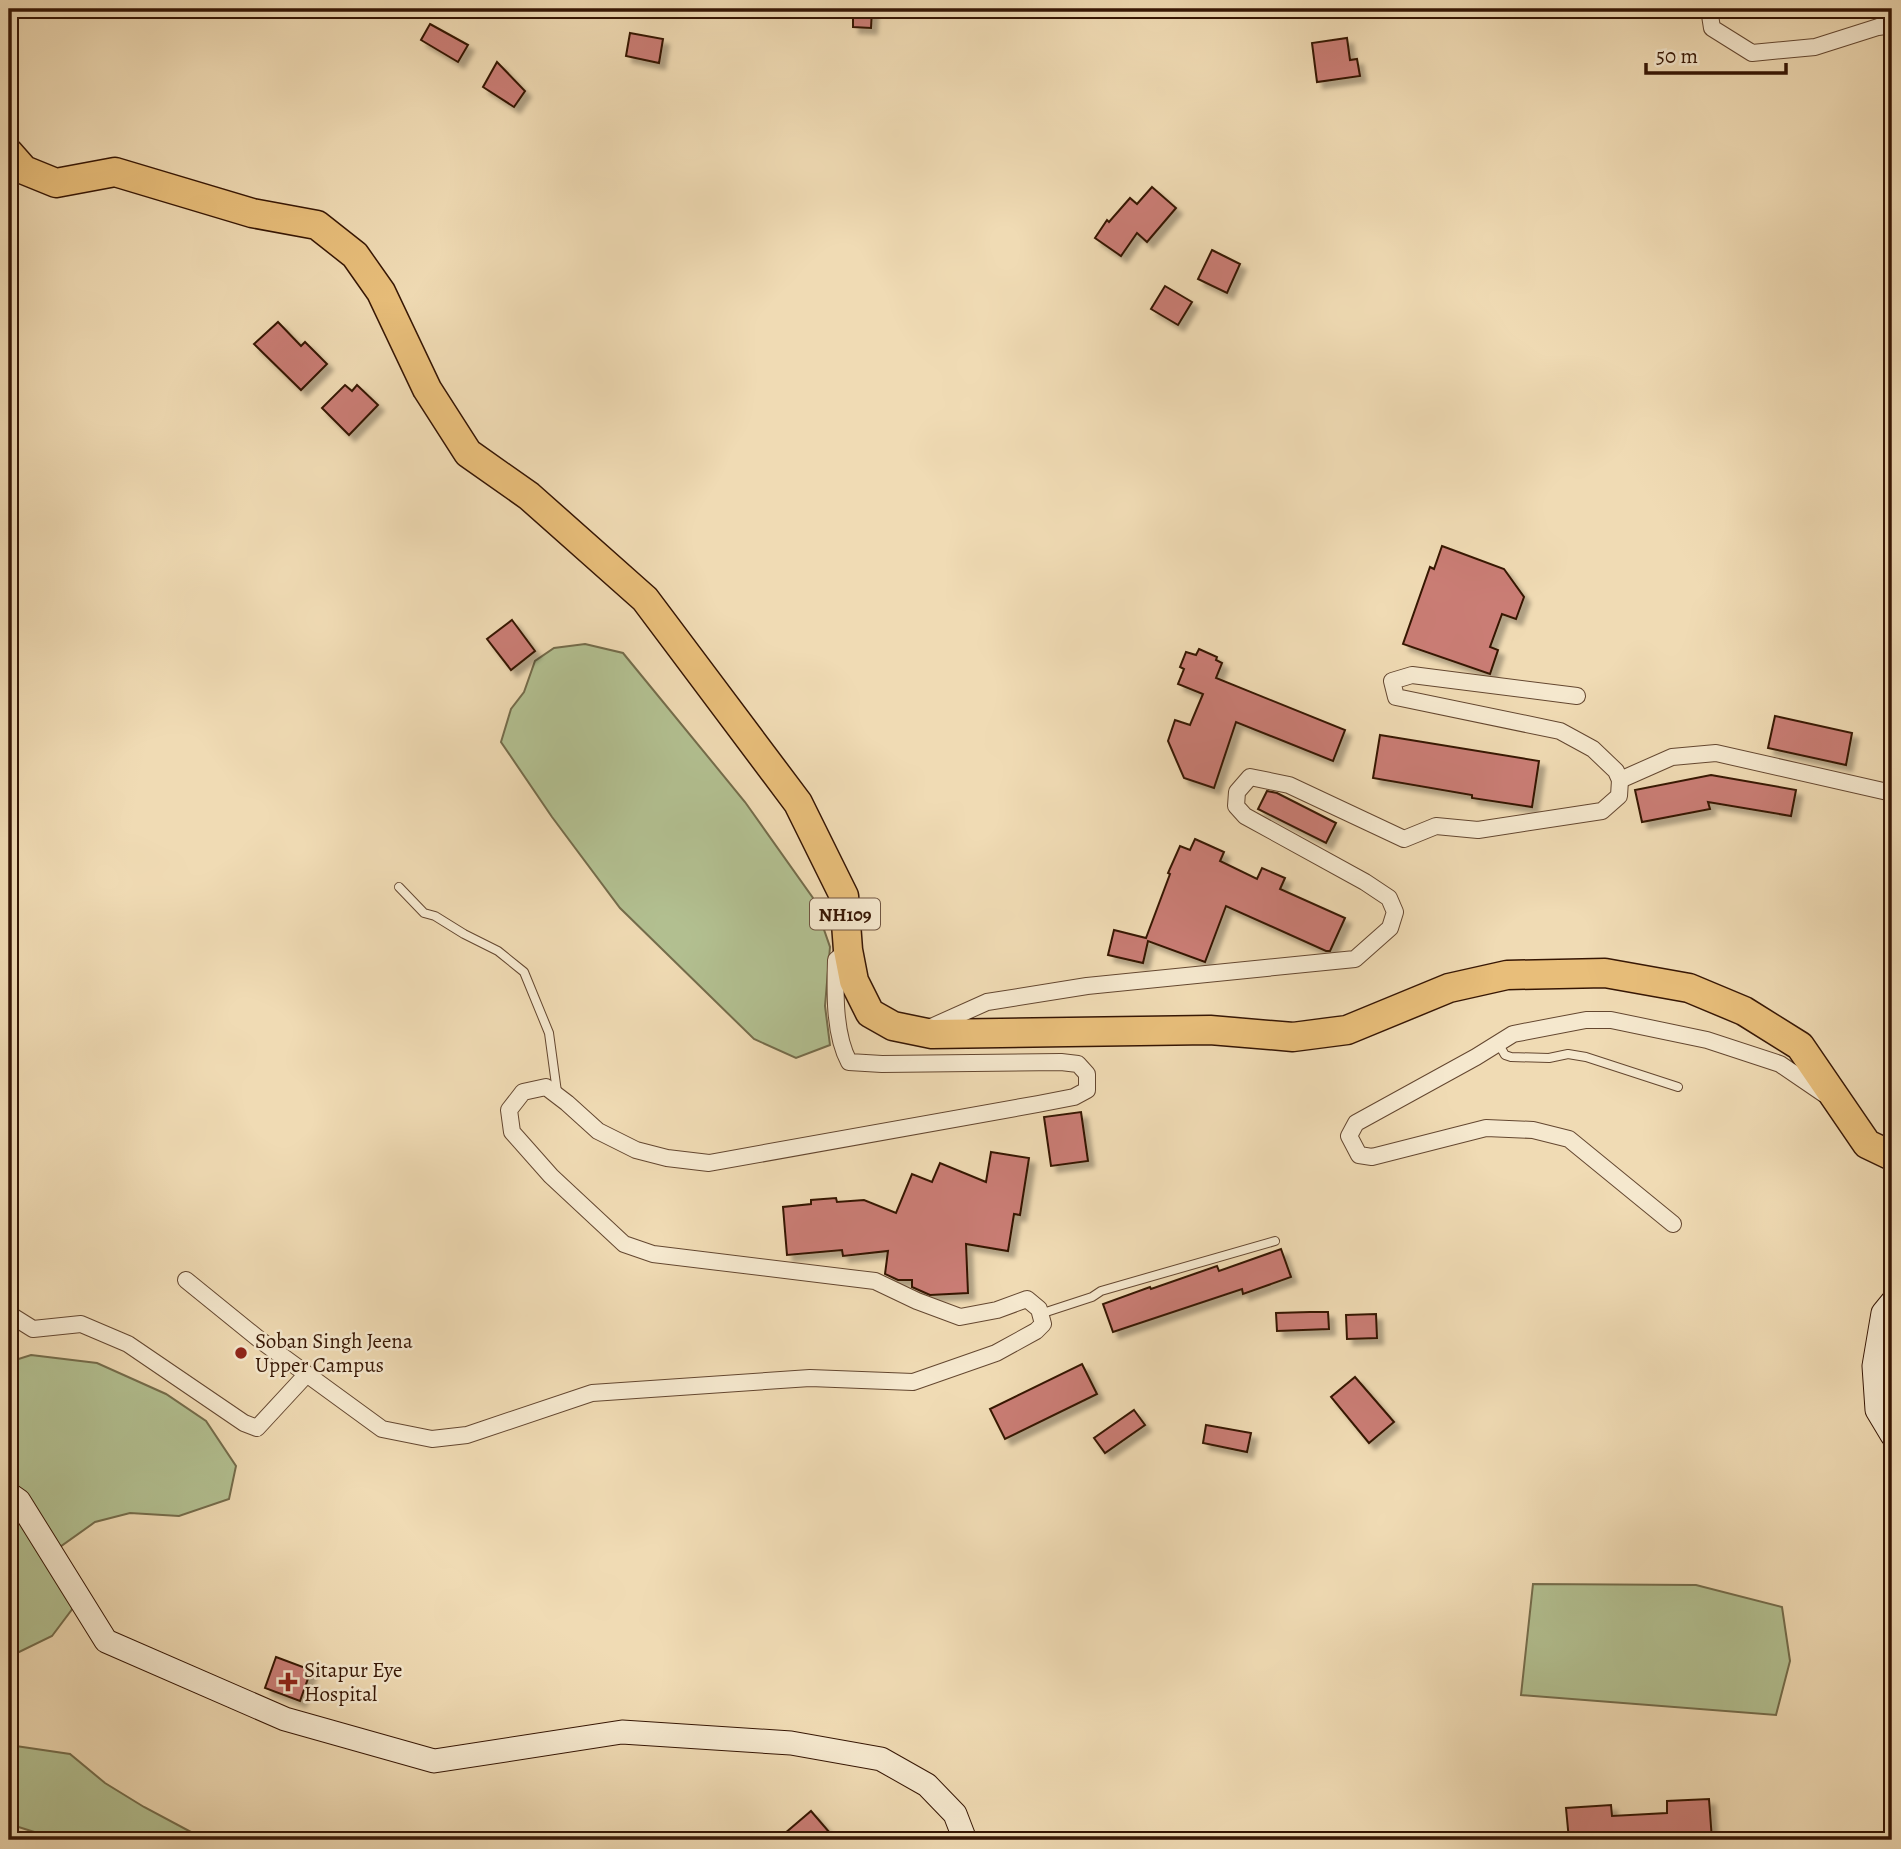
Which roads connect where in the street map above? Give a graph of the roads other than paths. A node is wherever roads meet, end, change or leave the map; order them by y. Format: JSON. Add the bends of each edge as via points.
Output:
{"nodes":[{"id":1,"x":1709,"y":9,"type":"edge"},
{"id":2,"x":1892,"y":25,"type":"edge"},
{"id":3,"x":9,"y":152,"type":"edge"},
{"id":4,"x":1577,"y":696,"type":"dead end"},
{"id":5,"x":1620,"y":780,"type":"junction"},
{"id":6,"x":1892,"y":793,"type":"edge"},
{"id":7,"x":399,"y":887,"type":"dead end"},
{"id":8,"x":848,"y":950,"type":"junction"},
{"id":9,"x":920,"y":1031,"type":"junction"},
{"id":10,"x":1498,"y":1043,"type":"junction"},
{"id":11,"x":1678,"y":1087,"type":"dead end"},
{"id":12,"x":557,"y":1095,"type":"junction"},
{"id":13,"x":1840,"y":1105,"type":"junction"},
{"id":14,"x":1892,"y":1154,"type":"edge"},
{"id":15,"x":1673,"y":1224,"type":"dead end"},
{"id":16,"x":1275,"y":1241,"type":"dead end"},
{"id":17,"x":186,"y":1280,"type":"dead end"},
{"id":18,"x":1892,"y":1302,"type":"edge"},
{"id":19,"x":9,"y":1314,"type":"edge"},
{"id":20,"x":1040,"y":1314,"type":"junction"},
{"id":21,"x":306,"y":1375,"type":"junction"},
{"id":22,"x":1892,"y":1435,"type":"edge"},
{"id":23,"x":9,"y":1494,"type":"edge"},
{"id":24,"x":965,"y":1840,"type":"edge"}],
"edges":[{"from":1,"to":2,"type":"street","via":[[1712,27],[1752,53],[1815,47]]},
{"from":3,"to":8,"type":"highway","number":"NH109","via":[[24,170],[56,183],[115,172],[252,214],[317,225],[355,255],[381,292],[427,389],[468,453],[529,496],[645,599],[798,803],[844,896]]},
{"from":4,"to":5,"type":"street","via":[[1412,675],[1392,681],[1396,697],[1560,731],[1593,749]]},
{"from":5,"to":6,"type":"street","via":[[1672,757],[1716,753]]},
{"from":5,"to":9,"type":"street","via":[[1619,796],[1602,811],[1478,830],[1436,827],[1404,838],[1289,785],[1250,777],[1237,792],[1236,806],[1245,816],[1389,898],[1395,912],[1390,928],[1355,959],[1087,986],[987,1002]]},
{"from":7,"to":12,"type":"lane","via":[[424,913],[498,951],[524,972],[549,1033]]},
{"from":8,"to":9,"type":"highway","number":"NH109","via":[[855,981],[870,1013],[893,1026]]},
{"from":8,"to":12,"type":"street","via":[[836,960],[835,984],[841,1048],[849,1062],[1061,1062],[1077,1064],[1087,1074],[1087,1090],[1038,1104],[709,1163],[636,1150],[598,1131]]},
{"from":9,"to":13,"type":"highway","number":"NH109","via":[[1210,1030],[1293,1037],[1347,1030],[1448,988],[1507,975],[1605,972],[1689,988],[1744,1011],[1800,1046]]},
{"from":10,"to":11,"type":"lane","via":[[1511,1057],[1586,1057]]},
{"from":10,"to":13,"type":"street","via":[[1513,1034],[1586,1020],[1611,1020],[1707,1040],[1780,1064]]},
{"from":10,"to":15,"type":"street","via":[[1356,1123],[1349,1136],[1359,1155],[1372,1157],[1486,1128],[1534,1130],[1569,1139]]},
{"from":12,"to":20,"type":"street","via":[[546,1087],[523,1092],[509,1110],[512,1132],[551,1176],[624,1244],[653,1254],[874,1281],[960,1317],[1027,1299]]},
{"from":13,"to":14,"type":"highway","number":"NH109","via":[[1867,1144]]},
{"from":16,"to":20,"type":"lane","via":[[1101,1291]]},
{"from":17,"to":21,"type":"street"},
{"from":18,"to":22,"type":"main road","via":[[1883,1313],[1874,1366],[1877,1410]]},
{"from":19,"to":21,"type":"street","via":[[33,1329],[81,1324],[128,1343],[257,1428]]},
{"from":20,"to":21,"type":"street","via":[[1043,1324],[1036,1331],[996,1353],[913,1382],[810,1378],[592,1393],[467,1435],[432,1439],[382,1429]]},
{"from":23,"to":24,"type":"main road","via":[[19,1501],[106,1641],[285,1718],[435,1761],[622,1732],[791,1744],[881,1759],[928,1786],[955,1814]]}]}
